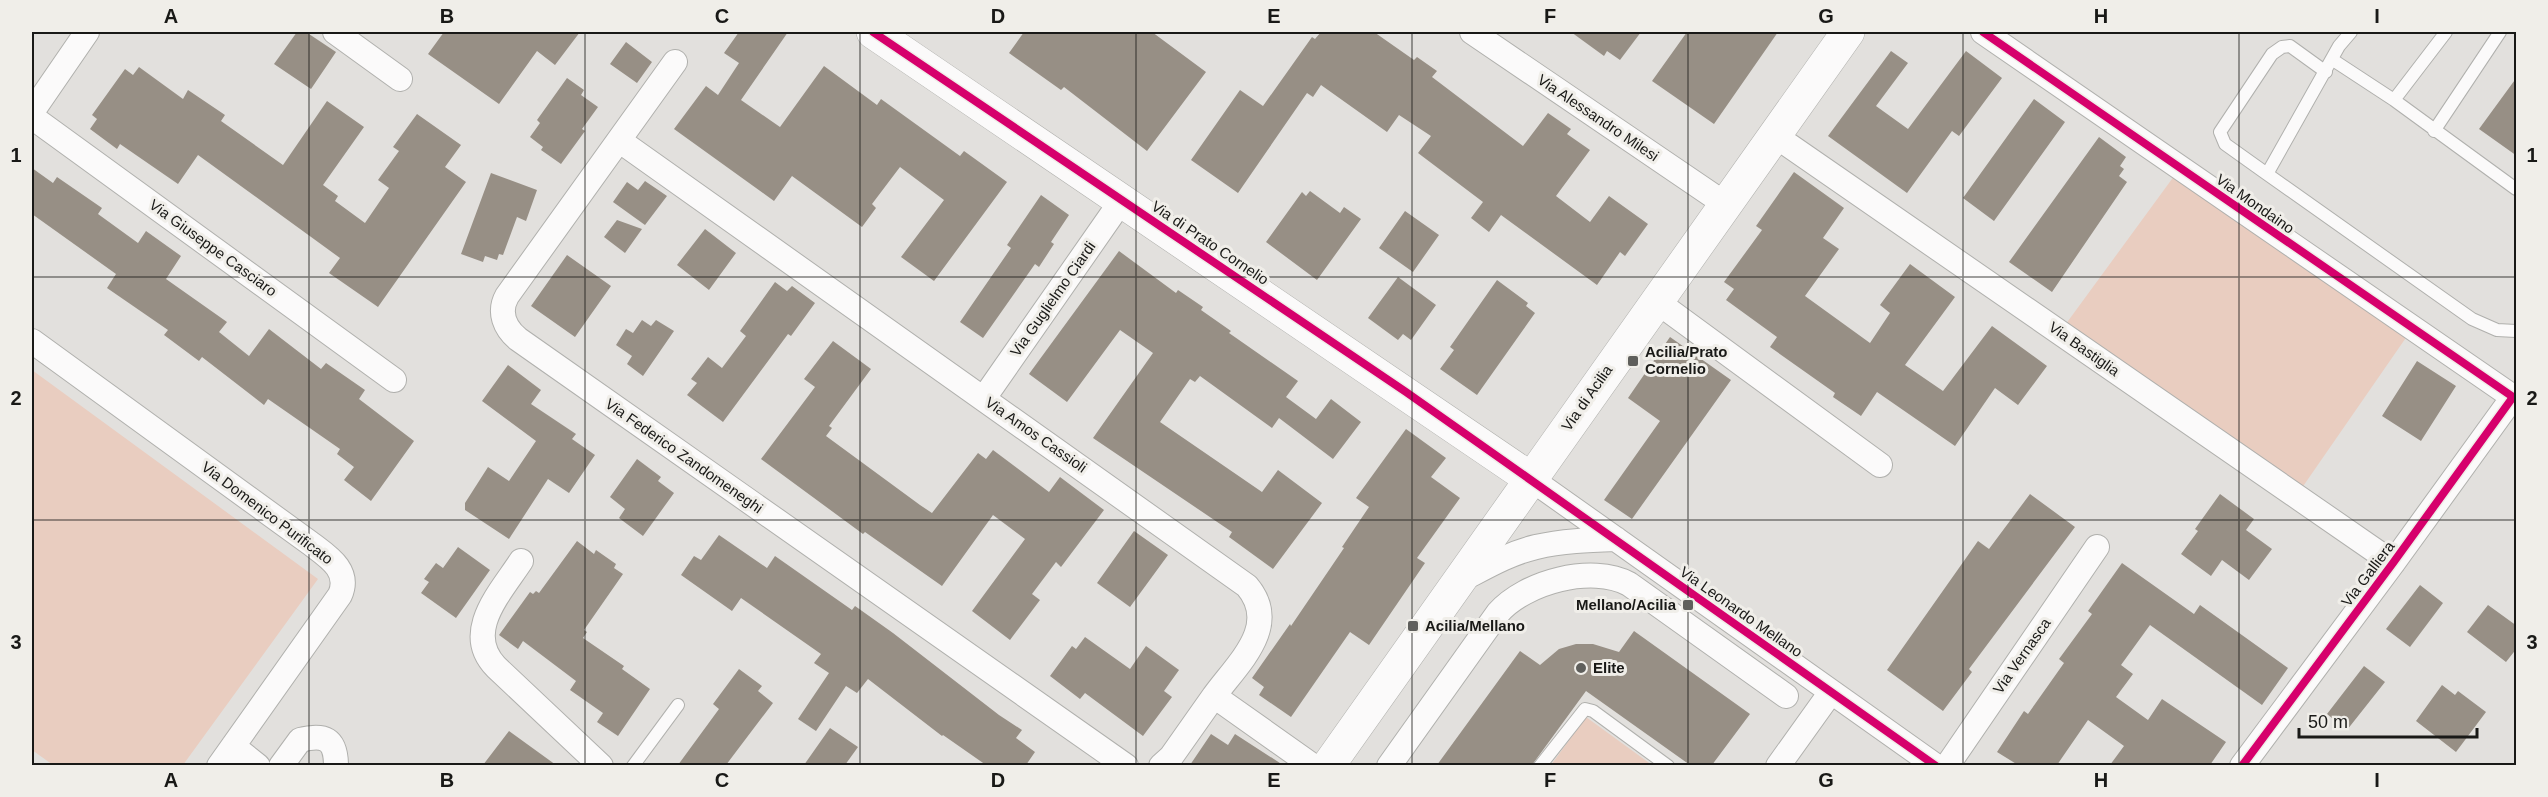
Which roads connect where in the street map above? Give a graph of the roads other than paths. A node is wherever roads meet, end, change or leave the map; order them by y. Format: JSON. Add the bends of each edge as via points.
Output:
{"nodes":[{"id":1,"x":87,"y":32,"type":"edge"},
{"id":2,"x":335,"y":32,"type":"edge"},
{"id":3,"x":873,"y":32,"type":"edge"},
{"id":4,"x":1472,"y":32,"type":"edge"},
{"id":5,"x":1848,"y":32,"type":"edge"},
{"id":6,"x":1983,"y":32,"type":"edge"},
{"id":7,"x":2351,"y":32,"type":"edge"},
{"id":8,"x":2446,"y":32,"type":"edge"},
{"id":9,"x":2500,"y":32,"type":"edge"},
{"id":10,"x":2333,"y":60,"type":"junction"},
{"id":11,"x":675,"y":62,"type":"dead end"},
{"id":12,"x":2326,"y":72,"type":"junction"},
{"id":13,"x":400,"y":79,"type":"dead end"},
{"id":14,"x":2394,"y":100,"type":"junction"},
{"id":15,"x":32,"y":112,"type":"edge"},
{"id":16,"x":32,"y":117,"type":"edge"},
{"id":17,"x":2434,"y":131,"type":"junction"},
{"id":18,"x":1774,"y":135,"type":"junction"},
{"id":19,"x":620,"y":141,"type":"junction"},
{"id":20,"x":2267,"y":174,"type":"junction"},
{"id":21,"x":2517,"y":189,"type":"edge"},
{"id":22,"x":1122,"y":200,"type":"junction"},
{"id":23,"x":1725,"y":204,"type":"junction"},
{"id":24,"x":1656,"y":301,"type":"junction"},
{"id":25,"x":2517,"y":332,"type":"edge"},
{"id":26,"x":32,"y":341,"type":"edge"},
{"id":27,"x":394,"y":380,"type":"dead end"},
{"id":28,"x":2515,"y":396,"type":"edge"},
{"id":29,"x":984,"y":398,"type":"junction"},
{"id":30,"x":1880,"y":465,"type":"dead end"},
{"id":31,"x":1531,"y":479,"type":"junction"},
{"id":32,"x":1616,"y":539,"type":"junction"},
{"id":33,"x":2097,"y":548,"type":"dead end"},
{"id":34,"x":521,"y":561,"type":"dead end"},
{"id":35,"x":2393,"y":563,"type":"junction"},
{"id":36,"x":1461,"y":580,"type":"junction"},
{"id":37,"x":1725,"y":616,"type":"junction"},
{"id":38,"x":1708,"y":640,"type":"junction"},
{"id":39,"x":1831,"y":692,"type":"junction"},
{"id":40,"x":1214,"y":696,"type":"junction"},
{"id":41,"x":1786,"y":696,"type":"dead end"},
{"id":42,"x":678,"y":705,"type":"dead end"},
{"id":43,"x":226,"y":756,"type":"edge"},
{"id":44,"x":590,"y":761,"type":"edge"},
{"id":45,"x":258,"y":765,"type":"edge"},
{"id":46,"x":281,"y":765,"type":"edge"},
{"id":47,"x":336,"y":765,"type":"edge"},
{"id":48,"x":633,"y":765,"type":"edge"},
{"id":49,"x":1126,"y":765,"type":"edge"},
{"id":50,"x":1161,"y":765,"type":"edge"},
{"id":51,"x":1313,"y":765,"type":"edge"},
{"id":52,"x":1328,"y":765,"type":"edge"},
{"id":53,"x":1389,"y":765,"type":"edge"},
{"id":54,"x":1540,"y":765,"type":"edge"},
{"id":55,"x":1668,"y":765,"type":"edge"},
{"id":56,"x":1779,"y":765,"type":"edge"},
{"id":57,"x":1936,"y":765,"type":"edge"},
{"id":58,"x":1947,"y":765,"type":"edge"},
{"id":59,"x":2242,"y":765,"type":"edge"}],
"edges":[{"from":1,"to":15,"type":"street"},
{"from":2,"to":13,"type":"street"},
{"from":3,"to":22,"type":"street","name":"Via di Prato Cornelio"},
{"from":4,"to":23,"type":"street","name":"Via Alessandro Milesi"},
{"from":5,"to":18,"type":"street","name":"Via di Acilia"},
{"from":6,"to":28,"type":"street","name":"Via Mondaino"},
{"from":7,"to":10,"type":"lane"},
{"from":8,"to":14,"type":"lane"},
{"from":9,"to":17,"type":"lane"},
{"from":10,"to":12,"type":"lane"},
{"from":10,"to":14,"type":"lane"},
{"from":11,"to":19,"type":"street","name":"Via Federico Zandomeneghi"},
{"from":12,"to":20,"type":"lane"},
{"from":12,"to":20,"type":"lane","via":[[2290,46],[2282,46],[2272,54],[2220,132],[2225,144]]},
{"from":14,"to":17,"type":"lane"},
{"from":16,"to":27,"type":"street","name":"Via Giuseppe Casciaro"},
{"from":17,"to":21,"type":"lane"},
{"from":18,"to":23,"type":"street","name":"Via di Acilia"},
{"from":18,"to":35,"type":"street","name":"Via Bastiglia"},
{"from":19,"to":29,"type":"street","name":"Via Amos Cassioli"},
{"from":19,"to":49,"type":"street","name":"Via Federico Zandomeneghi","via":[[504,302],[503,317],[512,334]]},
{"from":20,"to":25,"type":"lane","via":[[2472,319],[2497,330]]},
{"from":22,"to":29,"type":"street","name":"Via Guglielmo Ciardi"},
{"from":22,"to":31,"type":"street","name":"Via di Prato Cornelio"},
{"from":23,"to":24,"type":"street","name":"Via di Acilia"},
{"from":24,"to":30,"type":"street"},
{"from":24,"to":31,"type":"street","name":"Via di Acilia"},
{"from":26,"to":43,"type":"street","name":"Via Domenico Purificato","via":[[310,543],[341,572],[344,585],[339,595]]},
{"from":28,"to":35,"type":"street","name":"Via Galliera"},
{"from":29,"to":40,"type":"street","name":"Via Amos Cassioli","via":[[1252,592],[1260,608],[1258,634]]},
{"from":31,"to":32,"type":"street","name":"Via Leonardo Mellano"},
{"from":31,"to":36,"type":"street","name":"Via di Acilia"},
{"from":32,"to":36,"type":"street","via":[[1534,548]]},
{"from":32,"to":37,"type":"street","name":"Via Leonardo Mellano"},
{"from":33,"to":58,"type":"street","name":"Via Vernasca"},
{"from":34,"to":44,"type":"street","via":[[484,620],[482,647],[492,663]]},
{"from":35,"to":59,"type":"street","name":"Via Galliera"},
{"from":36,"to":52,"type":"street","name":"Via di Acilia"},
{"from":37,"to":38,"type":"street"},
{"from":37,"to":39,"type":"street","name":"Via Leonardo Mellano"},
{"from":38,"to":41,"type":"street"},
{"from":38,"to":53,"type":"street","via":[[1617,578],[1588,575],[1528,589],[1498,613]]},
{"from":39,"to":56,"type":"street"},
{"from":39,"to":57,"type":"street","name":"Via Leonardo Mellano"},
{"from":40,"to":50,"type":"street","via":[[1171,757]]},
{"from":40,"to":51,"type":"street"},
{"from":42,"to":48,"type":"lane"},
{"from":43,"to":45,"type":"street"},
{"from":46,"to":47,"type":"street","via":[[300,740],[318,735],[327,739],[336,752]]},
{"from":54,"to":55,"type":"lane","via":[[1585,709]]}]}
